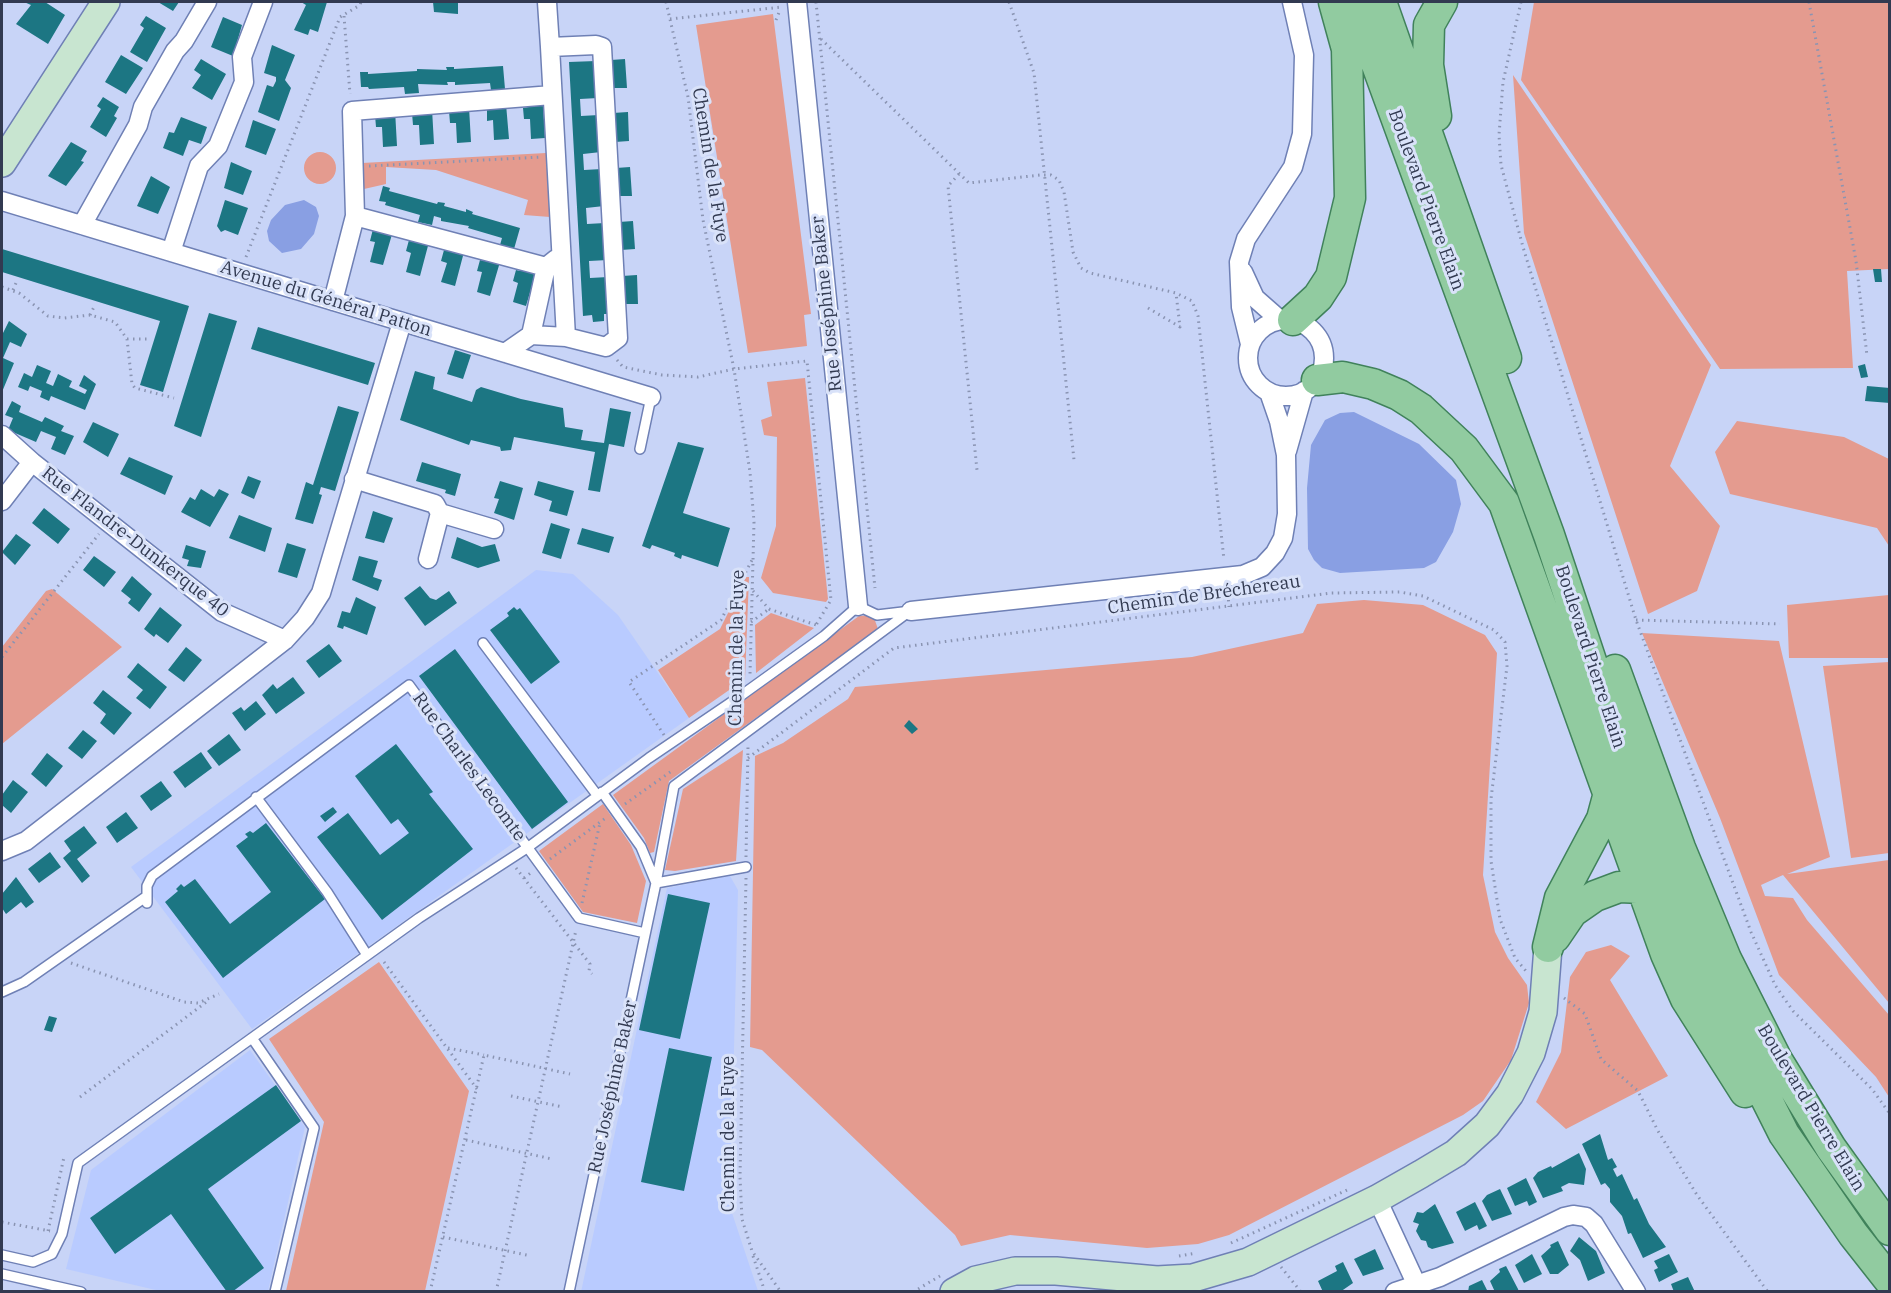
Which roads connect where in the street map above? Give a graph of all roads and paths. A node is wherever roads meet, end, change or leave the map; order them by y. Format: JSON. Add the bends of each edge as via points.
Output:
{"nodes":[{"id":1,"x":106,"y":2,"type":"edge"},
{"id":2,"x":207,"y":2,"type":"edge"},
{"id":3,"x":263,"y":2,"type":"edge"},
{"id":4,"x":361,"y":2,"type":"edge"},
{"id":5,"x":547,"y":2,"type":"edge"},
{"id":6,"x":666,"y":2,"type":"edge"},
{"id":7,"x":816,"y":2,"type":"edge"},
{"id":8,"x":1009,"y":2,"type":"edge"},
{"id":9,"x":1292,"y":2,"type":"edge"},
{"id":10,"x":1334,"y":2,"type":"edge"},
{"id":11,"x":1354,"y":2,"type":"edge"},
{"id":12,"x":1381,"y":2,"type":"edge"},
{"id":13,"x":1442,"y":2,"type":"edge"},
{"id":14,"x":1521,"y":2,"type":"edge"},
{"id":15,"x":1809,"y":2,"type":"edge"},
{"id":16,"x":789,"y":4,"type":"edge"},
{"id":17,"x":344,"y":16,"type":"junction"},
{"id":18,"x":670,"y":19,"type":"junction"},
{"id":19,"x":821,"y":39,"type":"junction"},
{"id":20,"x":550,"y":47,"type":"junction"},
{"id":21,"x":552,"y":95,"type":"junction"},
{"id":22,"x":352,"y":111,"type":"junction"},
{"id":23,"x":556,"y":156,"type":"junction"},
{"id":24,"x":2,"y":163,"type":"edge"},
{"id":25,"x":354,"y":167,"type":"junction"},
{"id":26,"x":959,"y":174,"type":"junction"},
{"id":27,"x":1045,"y":175,"type":"junction"},
{"id":28,"x":2,"y":201,"type":"edge"},
{"id":29,"x":1451,"y":202,"type":"junction"},
{"id":30,"x":355,"y":216,"type":"junction"},
{"id":31,"x":82,"y":225,"type":"junction"},
{"id":32,"x":171,"y":252,"type":"junction"},
{"id":33,"x":561,"y":255,"type":"junction"},
{"id":34,"x":1239,"y":262,"type":"junction"},
{"id":35,"x":546,"y":267,"type":"junction"},
{"id":36,"x":240,"y":272,"type":"junction"},
{"id":37,"x":16,"y":283,"type":"dead end"},
{"id":38,"x":2,"y":287,"type":"edge"},
{"id":39,"x":13,"y":290,"type":"junction"},
{"id":40,"x":1176,"y":292,"type":"junction"},
{"id":41,"x":333,"y":301,"type":"junction"},
{"id":42,"x":94,"y":307,"type":"dead end"},
{"id":43,"x":1148,"y":308,"type":"dead end"},
{"id":44,"x":90,"y":315,"type":"junction"},
{"id":45,"x":1286,"y":320,"type":"junction"},
{"id":46,"x":402,"y":322,"type":"junction"},
{"id":47,"x":531,"y":335,"type":"junction"},
{"id":48,"x":566,"y":337,"type":"junction"},
{"id":49,"x":127,"y":339,"type":"junction"},
{"id":50,"x":150,"y":339,"type":"dead end"},
{"id":51,"x":1250,"y":344,"type":"junction"},
{"id":52,"x":606,"y":347,"type":"junction"},
{"id":53,"x":505,"y":353,"type":"junction"},
{"id":54,"x":1867,"y":357,"type":"dead end"},
{"id":55,"x":734,"y":369,"type":"junction"},
{"id":56,"x":1311,"y":386,"type":"junction"},
{"id":57,"x":1269,"y":392,"type":"junction"},
{"id":58,"x":651,"y":397,"type":"joint"},
{"id":59,"x":174,"y":398,"type":"dead end"},
{"id":60,"x":2,"y":435,"type":"edge"},
{"id":61,"x":640,"y":449,"type":"dead end"},
{"id":62,"x":1286,"y":456,"type":"junction"},
{"id":63,"x":1074,"y":460,"type":"dead end"},
{"id":64,"x":32,"y":462,"type":"junction"},
{"id":65,"x":977,"y":470,"type":"dead end"},
{"id":66,"x":354,"y":479,"type":"junction"},
{"id":67,"x":2,"y":501,"type":"edge"},
{"id":68,"x":440,"y":513,"type":"junction"},
{"id":69,"x":108,"y":524,"type":"junction"},
{"id":70,"x":494,"y":529,"type":"dead end"},
{"id":71,"x":753,"y":558,"type":"junction"},
{"id":72,"x":428,"y":559,"type":"dead end"},
{"id":73,"x":1234,"y":575,"type":"junction"},
{"id":74,"x":752,"y":589,"type":"junction"},
{"id":75,"x":858,"y":606,"type":"junction"},
{"id":76,"x":1229,"y":607,"type":"junction"},
{"id":77,"x":769,"y":609,"type":"junction"},
{"id":78,"x":911,"y":611,"type":"junction"},
{"id":79,"x":877,"y":615,"type":"junction"},
{"id":80,"x":1636,"y":620,"type":"junction"},
{"id":81,"x":751,"y":622,"type":"junction"},
{"id":82,"x":1780,"y":624,"type":"dead end"},
{"id":83,"x":816,"y":626,"type":"junction"},
{"id":84,"x":884,"y":631,"type":"junction"},
{"id":85,"x":824,"y":636,"type":"junction"},
{"id":86,"x":285,"y":640,"type":"junction"},
{"id":87,"x":483,"y":643,"type":"dead end"},
{"id":88,"x":894,"y":648,"type":"junction"},
{"id":89,"x":2,"y":657,"type":"edge"},
{"id":90,"x":843,"y":661,"type":"junction"},
{"id":91,"x":854,"y":677,"type":"junction"},
{"id":92,"x":750,"y":688,"type":"junction"},
{"id":93,"x":749,"y":732,"type":"junction"},
{"id":94,"x":669,"y":744,"type":"junction"},
{"id":95,"x":748,"y":758,"type":"junction"},
{"id":96,"x":1609,"y":793,"type":"junction"},
{"id":97,"x":600,"y":794,"type":"junction"},
{"id":98,"x":256,"y":797,"type":"junction"},
{"id":99,"x":609,"y":816,"type":"dead end"},
{"id":100,"x":600,"y":823,"type":"junction"},
{"id":101,"x":527,"y":848,"type":"junction"},
{"id":102,"x":2,"y":851,"type":"edge"},
{"id":103,"x":509,"y":859,"type":"junction"},
{"id":104,"x":540,"y":866,"type":"junction"},
{"id":105,"x":746,"y":867,"type":"junction"},
{"id":106,"x":524,"y":878,"type":"junction"},
{"id":107,"x":656,"y":883,"type":"junction"},
{"id":108,"x":1643,"y":888,"type":"junction"},
{"id":109,"x":579,"y":918,"type":"junction"},
{"id":110,"x":645,"y":933,"type":"junction"},
{"id":111,"x":573,"y":943,"type":"junction"},
{"id":112,"x":1548,"y":947,"type":"junction"},
{"id":113,"x":367,"y":955,"type":"junction"},
{"id":114,"x":67,"y":962,"type":"dead end"},
{"id":115,"x":384,"y":963,"type":"dead end"},
{"id":116,"x":592,"y":974,"type":"dead end"},
{"id":117,"x":1553,"y":988,"type":"junction"},
{"id":118,"x":2,"y":992,"type":"edge"},
{"id":119,"x":219,"y":994,"type":"dead end"},
{"id":120,"x":209,"y":1000,"type":"junction"},
{"id":121,"x":252,"y":1038,"type":"junction"},
{"id":122,"x":447,"y":1047,"type":"junction"},
{"id":123,"x":484,"y":1055,"type":"junction"},
{"id":124,"x":546,"y":1069,"type":"junction"},
{"id":125,"x":570,"y":1074,"type":"dead end"},
{"id":126,"x":477,"y":1089,"type":"junction"},
{"id":127,"x":511,"y":1096,"type":"dead end"},
{"id":128,"x":80,"y":1097,"type":"dead end"},
{"id":129,"x":538,"y":1101,"type":"junction"},
{"id":130,"x":563,"y":1107,"type":"dead end"},
{"id":131,"x":1890,"y":1114,"type":"edge"},
{"id":132,"x":1784,"y":1134,"type":"junction"},
{"id":133,"x":465,"y":1140,"type":"junction"},
{"id":134,"x":526,"y":1154,"type":"junction"},
{"id":135,"x":64,"y":1157,"type":"dead end"},
{"id":136,"x":552,"y":1159,"type":"dead end"},
{"id":137,"x":1377,"y":1199,"type":"junction"},
{"id":138,"x":2,"y":1222,"type":"edge"},
{"id":139,"x":1890,"y":1230,"type":"edge"},
{"id":140,"x":48,"y":1231,"type":"junction"},
{"id":141,"x":62,"y":1234,"type":"junction"},
{"id":142,"x":443,"y":1237,"type":"junction"},
{"id":143,"x":1223,"y":1247,"type":"dead end"},
{"id":144,"x":505,"y":1251,"type":"junction"},
{"id":145,"x":752,"y":1251,"type":"junction"},
{"id":146,"x":1203,"y":1252,"type":"dead end"},
{"id":147,"x":2,"y":1255,"type":"edge"},
{"id":148,"x":531,"y":1256,"type":"dead end"},
{"id":149,"x":1171,"y":1257,"type":"dead end"},
{"id":150,"x":1278,"y":1263,"type":"dead end"},
{"id":151,"x":2,"y":1274,"type":"edge"},
{"id":152,"x":1890,"y":1281,"type":"edge"},
{"id":153,"x":949,"y":1283,"type":"edge"},
{"id":154,"x":1417,"y":1287,"type":"edge"},
{"id":155,"x":81,"y":1292,"type":"edge"},
{"id":156,"x":276,"y":1292,"type":"edge"},
{"id":157,"x":430,"y":1292,"type":"edge"},
{"id":158,"x":496,"y":1292,"type":"edge"},
{"id":159,"x":569,"y":1292,"type":"edge"},
{"id":160,"x":765,"y":1292,"type":"edge"},
{"id":161,"x":781,"y":1292,"type":"edge"},
{"id":162,"x":913,"y":1292,"type":"edge"},
{"id":163,"x":1301,"y":1292,"type":"edge"},
{"id":164,"x":1395,"y":1292,"type":"edge"},
{"id":165,"x":1636,"y":1292,"type":"edge"},
{"id":166,"x":1768,"y":1292,"type":"edge"}],
"edges":[{"from":1,"to":24,"type":"street"},
{"from":2,"to":31,"type":"street","via":[[164,69],[143,107],[138,125]]},
{"from":3,"to":32,"type":"street","via":[[242,57],[244,82],[218,146],[199,166]]},
{"from":4,"to":17,"type":"path"},
{"from":5,"to":20,"type":"street"},
{"from":6,"to":18,"type":"path","name":"Chemin de la Fuye"},
{"from":7,"to":19,"type":"path"},
{"from":8,"to":27,"type":"path","via":[[1034,73]]},
{"from":9,"to":34,"type":"street","via":[[1304,55],[1302,134],[1293,167],[1246,239]]},
{"from":10,"to":45,"type":"main road","via":[[1347,49],[1350,198],[1331,277],[1318,297]]},
{"from":11,"to":132,"type":"main road","name":"Boulevard Pierre Elain","via":[[1549,536],[1661,871],[1691,949]]},
{"from":12,"to":29,"type":"main road","name":"Boulevard Pierre Elain"},
{"from":13,"to":29,"type":"main road","via":[[1429,25],[1428,65]]},
{"from":14,"to":80,"type":"path","via":[[1503,82],[1501,165]]},
{"from":15,"to":54,"type":"path","via":[[1856,261]]},
{"from":16,"to":18,"type":"path"},
{"from":16,"to":75,"type":"street","name":"Rue Joséphine Baker"},
{"from":17,"to":22,"type":"path"},
{"from":17,"to":36,"type":"path","via":[[340,17]]},
{"from":18,"to":55,"type":"path","name":"Chemin de la Fuye","via":[[688,97],[703,219]]},
{"from":19,"to":26,"type":"path"},
{"from":19,"to":79,"type":"path"},
{"from":20,"to":21,"type":"street"},
{"from":20,"to":52,"type":"street","via":[[602,47],[618,338]]},
{"from":21,"to":22,"type":"street"},
{"from":21,"to":23,"type":"street"},
{"from":22,"to":25,"type":"street"},
{"from":23,"to":25,"type":"path"},
{"from":23,"to":33,"type":"street"},
{"from":25,"to":30,"type":"street"},
{"from":26,"to":27,"type":"path","via":[[969,183]]},
{"from":26,"to":65,"type":"path","via":[[948,186]]},
{"from":27,"to":40,"type":"path","via":[[1059,180],[1064,192],[1073,252],[1081,268]]},
{"from":27,"to":63,"type":"path"},
{"from":28,"to":31,"type":"street","name":"Avenue du Général Patton"},
{"from":29,"to":139,"type":"main road","name":"Boulevard Pierre Elain","via":[[1636,728],[1726,959],[1777,1060],[1837,1156]]},
{"from":30,"to":35,"type":"street"},
{"from":30,"to":41,"type":"street"},
{"from":31,"to":32,"type":"street","name":"Avenue du Général Patton"},
{"from":32,"to":36,"type":"street","name":"Avenue du Général Patton"},
{"from":33,"to":35,"type":"street"},
{"from":33,"to":48,"type":"street"},
{"from":34,"to":45,"type":"street","via":[[1255,298]]},
{"from":34,"to":51,"type":"street","via":[[1241,307]]},
{"from":35,"to":47,"type":"street"},
{"from":36,"to":41,"type":"street","name":"Avenue du Général Patton"},
{"from":37,"to":39,"type":"path"},
{"from":38,"to":39,"type":"path"},
{"from":39,"to":44,"type":"path","via":[[48,316]]},
{"from":40,"to":43,"type":"path","via":[[1180,327]]},
{"from":40,"to":73,"type":"path","via":[[1192,301],[1198,316]]},
{"from":41,"to":46,"type":"street","name":"Avenue du Général Patton"},
{"from":42,"to":44,"type":"path"},
{"from":44,"to":49,"type":"path","via":[[116,322]]},
{"from":45,"to":51,"type":"street","via":[[1262,327]]},
{"from":45,"to":56,"type":"street","via":[[1312,330],[1323,348],[1324,359]]},
{"from":46,"to":53,"type":"street","name":"Avenue du Général Patton"},
{"from":46,"to":66,"type":"street"},
{"from":47,"to":48,"type":"street"},
{"from":47,"to":53,"type":"street"},
{"from":48,"to":52,"type":"street"},
{"from":49,"to":50,"type":"path"},
{"from":49,"to":59,"type":"path","via":[[135,388]]},
{"from":51,"to":57,"type":"street","via":[[1248,366],[1253,377]]},
{"from":52,"to":55,"type":"path","via":[[623,367],[662,375],[698,377]]},
{"from":53,"to":58,"type":"street","name":"Avenue du Général Patton"},
{"from":55,"to":71,"type":"path","name":"Chemin de la Fuye","via":[[750,472]]},
{"from":55,"to":83,"type":"path","via":[[807,361],[831,600]]},
{"from":56,"to":57,"type":"street","via":[[1293,395]]},
{"from":56,"to":62,"type":"street"},
{"from":56,"to":96,"type":"main road","via":[[1343,377],[1399,394],[1430,417],[1480,468],[1504,503]]},
{"from":57,"to":62,"type":"street"},
{"from":58,"to":61,"type":"lane"},
{"from":60,"to":64,"type":"street"},
{"from":62,"to":73,"type":"street","via":[[1287,514],[1283,538],[1262,567]]},
{"from":64,"to":67,"type":"street","name":"Rue Flandre-Dunkerque 40"},
{"from":64,"to":69,"type":"street","name":"Rue Flandre-Dunkerque 40"},
{"from":66,"to":68,"type":"street","via":[[435,504]]},
{"from":66,"to":86,"type":"street","via":[[321,592]]},
{"from":68,"to":70,"type":"street"},
{"from":68,"to":72,"type":"street"},
{"from":69,"to":86,"type":"street","name":"Rue Flandre-Dunkerque 40","via":[[222,612]]},
{"from":69,"to":89,"type":"path"},
{"from":71,"to":74,"type":"path","name":"Chemin de la Fuye"},
{"from":71,"to":94,"type":"path","via":[[721,620],[629,682]]},
{"from":73,"to":76,"type":"path"},
{"from":73,"to":78,"type":"street"},
{"from":74,"to":77,"type":"path"},
{"from":74,"to":81,"type":"path","name":"Chemin de la Fuye"},
{"from":75,"to":79,"type":"lane"},
{"from":75,"to":85,"type":"lane"},
{"from":76,"to":88,"type":"path","name":"Chemin de Bréchereau"},
{"from":76,"to":117,"type":"path","name":"Chemin de Bréchereau","via":[[1331,592],[1400,592],[1423,596],[1494,630],[1505,642],[1507,666],[1491,799],[1491,861],[1500,919],[1515,958],[1528,974]]},
{"from":77,"to":81,"type":"path"},
{"from":77,"to":83,"type":"path"},
{"from":78,"to":79,"type":"lane"},
{"from":78,"to":84,"type":"lane","name":"Rue Joséphine Baker"},
{"from":80,"to":82,"type":"path"},
{"from":80,"to":131,"type":"path","via":[[1751,932],[1775,985],[1793,1011],[1872,1089]]},
{"from":81,"to":92,"type":"path","name":"Chemin de la Fuye"},
{"from":83,"to":85,"type":"path"},
{"from":84,"to":88,"type":"path"},
{"from":84,"to":90,"type":"lane","name":"Rue Joséphine Baker"},
{"from":85,"to":92,"type":"lane"},
{"from":86,"to":102,"type":"street","via":[[26,841]]},
{"from":87,"to":97,"type":"lane"},
{"from":88,"to":91,"type":"path"},
{"from":90,"to":91,"type":"path"},
{"from":90,"to":93,"type":"lane","name":"Rue Joséphine Baker"},
{"from":91,"to":95,"type":"path"},
{"from":92,"to":94,"type":"lane"},
{"from":93,"to":95,"type":"path","name":"Chemin de la Fuye"},
{"from":93,"to":107,"type":"lane","name":"Rue Joséphine Baker","via":[[674,786]]},
{"from":94,"to":97,"type":"lane"},
{"from":95,"to":105,"type":"path","name":"Chemin de la Fuye"},
{"from":96,"to":108,"type":"main road"},
{"from":96,"to":112,"type":"main road","via":[[1602,819],[1560,898]]},
{"from":97,"to":101,"type":"lane"},
{"from":97,"to":107,"type":"lane","via":[[641,847]]},
{"from":98,"to":101,"type":"lane","name":"Rue Charles Lecomte","via":[[410,685]]},
{"from":98,"to":113,"type":"lane","via":[[327,892]]},
{"from":98,"to":118,"type":"lane","via":[[152,876],[147,899],[24,982]]},
{"from":99,"to":100,"type":"path"},
{"from":100,"to":104,"type":"path"},
{"from":100,"to":109,"type":"path"},
{"from":101,"to":103,"type":"lane"},
{"from":101,"to":104,"type":"lane","name":"Rue Charles Lecomte"},
{"from":103,"to":106,"type":"path"},
{"from":103,"to":113,"type":"lane"},
{"from":104,"to":106,"type":"path"},
{"from":104,"to":109,"type":"lane","name":"Rue Charles Lecomte"},
{"from":105,"to":107,"type":"lane"},
{"from":105,"to":145,"type":"path","name":"Chemin de la Fuye","via":[[740,1177],[742,1219]]},
{"from":106,"to":111,"type":"path"},
{"from":107,"to":110,"type":"lane","name":"Rue Joséphine Baker"},
{"from":108,"to":112,"type":"main road","via":[[1619,887],[1595,896],[1572,912]]},
{"from":108,"to":132,"type":"main road","via":[[1686,999],[1748,1096]]},
{"from":109,"to":110,"type":"lane"},
{"from":109,"to":111,"type":"path"},
{"from":110,"to":159,"type":"lane","name":"Rue Joséphine Baker"},
{"from":111,"to":116,"type":"path","via":[[590,964]]},
{"from":111,"to":124,"type":"path"},
{"from":112,"to":117,"type":"street"},
{"from":113,"to":121,"type":"lane"},
{"from":114,"to":120,"type":"path","via":[[184,1002]]},
{"from":115,"to":122,"type":"path"},
{"from":117,"to":137,"type":"street","via":[[1531,1053],[1510,1094],[1486,1125],[1456,1153]]},
{"from":117,"to":166,"type":"path","via":[[1585,1014],[1601,1059],[1638,1091],[1697,1195]]},
{"from":119,"to":120,"type":"path"},
{"from":120,"to":128,"type":"path"},
{"from":121,"to":141,"type":"lane","via":[[78,1163]]},
{"from":121,"to":156,"type":"lane","via":[[314,1128]]},
{"from":122,"to":123,"type":"path"},
{"from":122,"to":126,"type":"path"},
{"from":123,"to":124,"type":"path"},
{"from":123,"to":126,"type":"path"},
{"from":124,"to":125,"type":"path"},
{"from":124,"to":129,"type":"path"},
{"from":126,"to":133,"type":"path"},
{"from":127,"to":129,"type":"path"},
{"from":129,"to":130,"type":"path"},
{"from":129,"to":134,"type":"path"},
{"from":132,"to":152,"type":"main road","name":"Boulevard Pierre Elain"},
{"from":133,"to":134,"type":"path"},
{"from":133,"to":142,"type":"path"},
{"from":134,"to":136,"type":"path"},
{"from":134,"to":144,"type":"path"},
{"from":135,"to":140,"type":"path"},
{"from":137,"to":143,"type":"path","via":[[1355,1190],[1343,1190]]},
{"from":137,"to":153,"type":"street","via":[[1248,1262],[1193,1278],[1157,1280],[1015,1271]]},
{"from":137,"to":154,"type":"street"},
{"from":138,"to":140,"type":"path"},
{"from":140,"to":141,"type":"path"},
{"from":141,"to":147,"type":"lane","via":[[52,1254],[33,1262]]},
{"from":142,"to":144,"type":"path"},
{"from":142,"to":157,"type":"path"},
{"from":144,"to":148,"type":"path"},
{"from":144,"to":158,"type":"path"},
{"from":145,"to":160,"type":"path"},
{"from":145,"to":161,"type":"path","name":"Chemin de la Fuye"},
{"from":146,"to":149,"type":"path"},
{"from":150,"to":163,"type":"path"},
{"from":151,"to":155,"type":"lane"},
{"from":153,"to":162,"type":"path"},
{"from":154,"to":164,"type":"street"},
{"from":154,"to":165,"type":"street","via":[[1573,1215],[1586,1216],[1594,1224]]}]}
